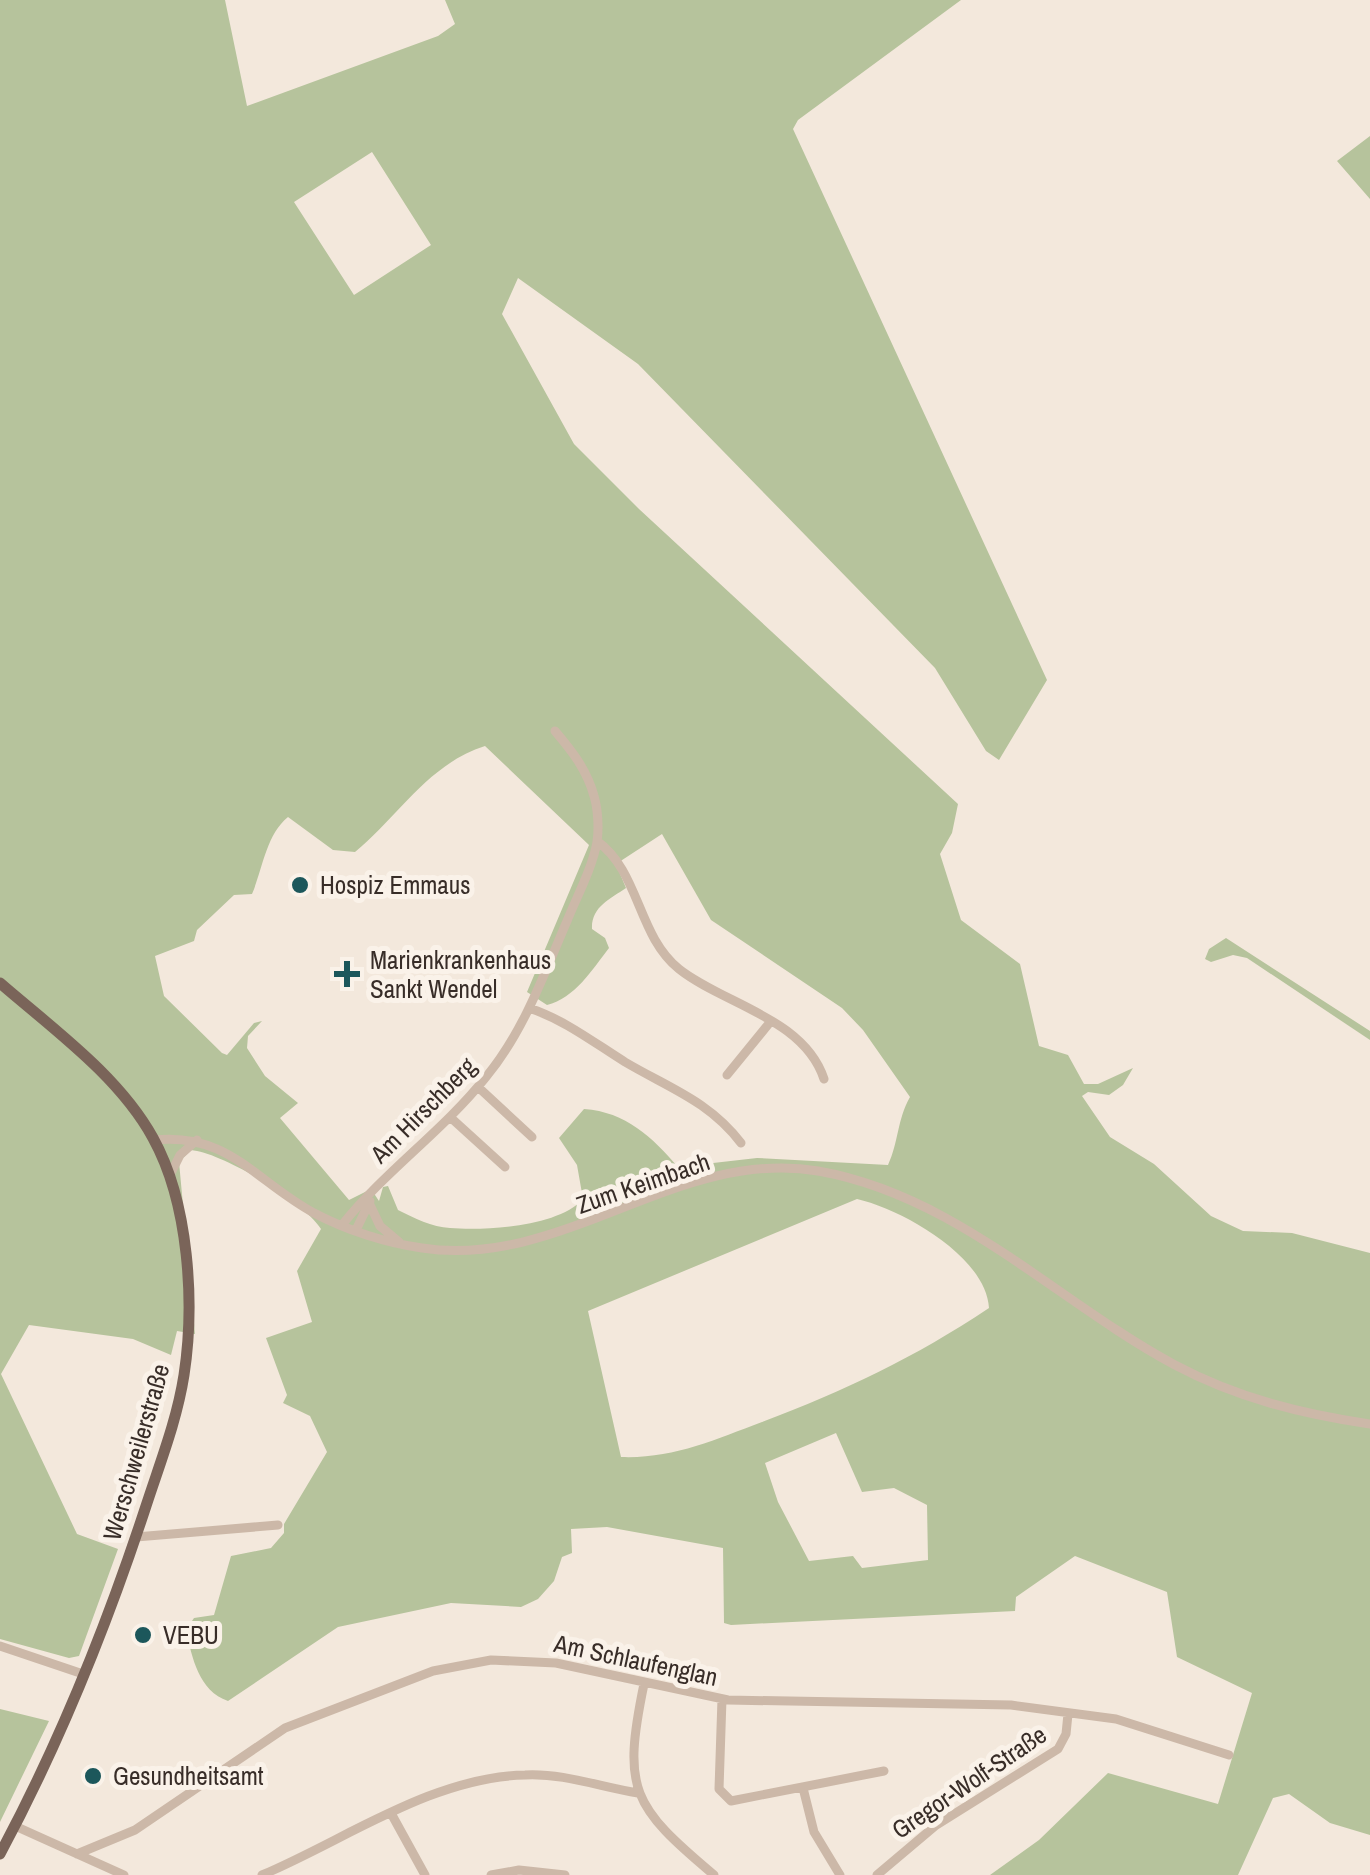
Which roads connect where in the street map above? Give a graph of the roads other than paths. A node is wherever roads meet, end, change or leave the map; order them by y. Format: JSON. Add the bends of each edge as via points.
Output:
{"nodes":[{"id":1,"x":556,"y":731,"type":"dead end"},
{"id":2,"x":597,"y":841,"type":"junction"},
{"id":3,"x":0,"y":983,"type":"edge"},
{"id":4,"x":529,"y":1008,"type":"junction"},
{"id":5,"x":771,"y":1021,"type":"junction"},
{"id":6,"x":727,"y":1074,"type":"dead end"},
{"id":7,"x":824,"y":1079,"type":"dead end"},
{"id":8,"x":478,"y":1087,"type":"junction"},
{"id":9,"x":450,"y":1117,"type":"junction"},
{"id":10,"x":532,"y":1137,"type":"dead end"},
{"id":11,"x":198,"y":1140,"type":"junction"},
{"id":12,"x":741,"y":1143,"type":"dead end"},
{"id":13,"x":157,"y":1146,"type":"junction"},
{"id":14,"x":188,"y":1147,"type":"junction"},
{"id":15,"x":505,"y":1167,"type":"dead end"},
{"id":16,"x":169,"y":1178,"type":"junction"},
{"id":17,"x":371,"y":1189,"type":"junction"},
{"id":18,"x":370,"y":1205,"type":"junction"},
{"id":19,"x":342,"y":1224,"type":"junction"},
{"id":20,"x":356,"y":1230,"type":"junction"},
{"id":21,"x":402,"y":1244,"type":"junction"},
{"id":22,"x":1370,"y":1424,"type":"edge"},
{"id":23,"x":278,"y":1525,"type":"dead end"},
{"id":24,"x":136,"y":1537,"type":"junction"},
{"id":25,"x":0,"y":1646,"type":"edge"},
{"id":26,"x":83,"y":1674,"type":"junction"},
{"id":27,"x":644,"y":1684,"type":"junction"},
{"id":28,"x":722,"y":1699,"type":"junction"},
{"id":29,"x":1068,"y":1714,"type":"junction"},
{"id":30,"x":1229,"y":1755,"type":"dead end"},
{"id":31,"x":884,"y":1771,"type":"dead end"},
{"id":32,"x":803,"y":1788,"type":"junction"},
{"id":33,"x":638,"y":1793,"type":"junction"},
{"id":34,"x":392,"y":1814,"type":"junction"},
{"id":35,"x":15,"y":1826,"type":"junction"},
{"id":36,"x":0,"y":1854,"type":"edge"},
{"id":37,"x":77,"y":1854,"type":"junction"},
{"id":38,"x":270,"y":1874,"type":"edge"},
{"id":39,"x":124,"y":1875,"type":"edge"},
{"id":40,"x":425,"y":1875,"type":"edge"},
{"id":41,"x":491,"y":1875,"type":"edge"},
{"id":42,"x":564,"y":1875,"type":"edge"},
{"id":43,"x":714,"y":1875,"type":"edge"},
{"id":44,"x":840,"y":1875,"type":"edge"},
{"id":45,"x":877,"y":1875,"type":"edge"}],
"edges":[{"from":1,"to":2,"type":"street","name":"Am Hirschberg","via":[[582,764],[595,798]]},
{"from":2,"to":4,"type":"street","name":"Am Hirschberg"},
{"from":2,"to":5,"type":"street","via":[[618,860],[665,955]]},
{"from":3,"to":13,"type":"main road","name":"Werschweilerstraße","via":[[104,1077]]},
{"from":4,"to":8,"type":"street","name":"Am Hirschberg"},
{"from":4,"to":12,"type":"street","via":[[570,1025],[718,1115]]},
{"from":5,"to":6,"type":"street"},
{"from":5,"to":7,"type":"street"},
{"from":8,"to":9,"type":"street","name":"Am Hirschberg"},
{"from":8,"to":10,"type":"street"},
{"from":9,"to":15,"type":"street"},
{"from":9,"to":17,"type":"street","name":"Am Hirschberg"},
{"from":11,"to":13,"type":"street","name":"Zum Keimbach"},
{"from":11,"to":14,"type":"street"},
{"from":11,"to":19,"type":"street","name":"Zum Keimbach"},
{"from":13,"to":14,"type":"street"},
{"from":13,"to":16,"type":"main road","name":"Werschweilerstraße"},
{"from":14,"to":16,"type":"street"},
{"from":16,"to":24,"type":"main road","name":"Werschweilerstraße","via":[[183,1252],[188,1340],[176,1412]]},
{"from":17,"to":18,"type":"street","name":"Am Hirschberg"},
{"from":17,"to":19,"type":"street","name":"Am Hirschberg"},
{"from":18,"to":20,"type":"street","name":"Am Hirschberg"},
{"from":18,"to":21,"type":"street","via":[[380,1226]]},
{"from":19,"to":20,"type":"street","name":"Zum Keimbach"},
{"from":20,"to":21,"type":"street","name":"Zum Keimbach"},
{"from":21,"to":22,"type":"street","name":"Zum Keimbach","via":[[446,1251],[512,1246],[724,1175],[815,1170],[902,1195],[964,1228],[1145,1348],[1213,1383],[1285,1408]]},
{"from":23,"to":24,"type":"street"},
{"from":24,"to":26,"type":"main road","name":"Werschweilerstraße"},
{"from":25,"to":26,"type":"street"},
{"from":26,"to":35,"type":"main road","name":"Werschweilerstraße"},
{"from":27,"to":28,"type":"street","name":"Am Schlaufenglan"},
{"from":27,"to":33,"type":"street","via":[[632,1740]]},
{"from":27,"to":37,"type":"street","name":"Am Schlaufenglan","via":[[512,1658],[433,1671],[285,1728],[135,1830]]},
{"from":28,"to":29,"type":"street","name":"Am Schlaufenglan","via":[[986,1702]]},
{"from":28,"to":32,"type":"street","via":[[721,1795],[739,1802]]},
{"from":29,"to":30,"type":"street","name":"Am Schlaufenglan","via":[[1116,1719]]},
{"from":29,"to":45,"type":"street","name":"Gregor-Wolf-Straße","via":[[1058,1748],[935,1826]]},
{"from":31,"to":32,"type":"street"},
{"from":32,"to":44,"type":"street","via":[[814,1832]]},
{"from":33,"to":34,"type":"street","via":[[556,1776],[506,1776]]},
{"from":33,"to":43,"type":"street","via":[[664,1832]]},
{"from":34,"to":38,"type":"street"},
{"from":34,"to":40,"type":"street"},
{"from":35,"to":36,"type":"main road","name":"Werschweilerstraße"},
{"from":35,"to":37,"type":"street"},
{"from":37,"to":39,"type":"street"},
{"from":41,"to":42,"type":"street"}]}
